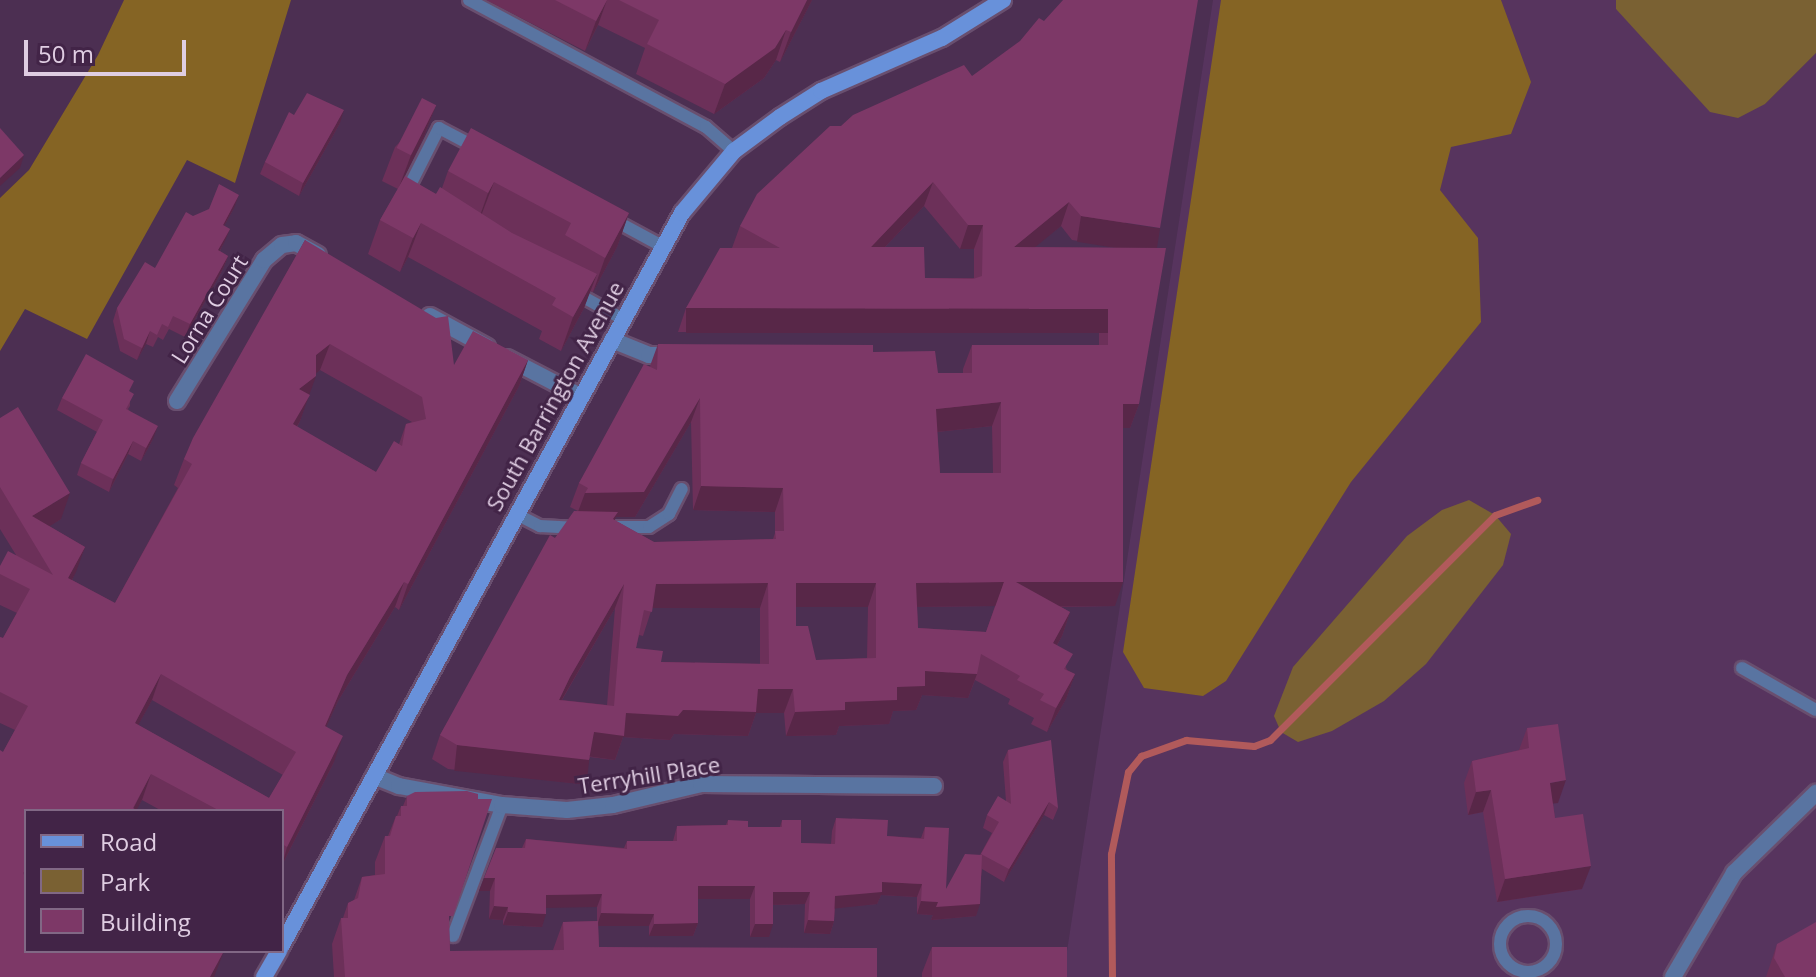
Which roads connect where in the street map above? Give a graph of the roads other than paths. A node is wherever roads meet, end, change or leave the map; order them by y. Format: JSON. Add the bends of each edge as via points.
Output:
{"nodes":[{"id":1,"x":469,"y":0,"type":"edge"},
{"id":2,"x":1003,"y":0,"type":"edge"},
{"id":3,"x":734,"y":151,"type":"junction"},
{"id":4,"x":492,"y":156,"type":"edge"},
{"id":5,"x":418,"y":206,"type":"edge"},
{"id":6,"x":600,"y":212,"type":"edge"},
{"id":7,"x":662,"y":246,"type":"junction"},
{"id":8,"x":336,"y":265,"type":"edge"},
{"id":9,"x":556,"y":282,"type":"edge"},
{"id":10,"x":417,"y":309,"type":"edge"},
{"id":11,"x":623,"y":319,"type":"junction"},
{"id":12,"x":612,"y":340,"type":"junction"},
{"id":13,"x":696,"y":355,"type":"edge"},
{"id":14,"x":580,"y":396,"type":"junction"},
{"id":15,"x":177,"y":401,"type":"dead end"},
{"id":16,"x":682,"y":489,"type":"dead end"},
{"id":17,"x":516,"y":514,"type":"junction"},
{"id":18,"x":1742,"y":668,"type":"dead end"},
{"id":19,"x":1816,"y":710,"type":"edge"},
{"id":20,"x":374,"y":776,"type":"junction"},
{"id":21,"x":934,"y":786,"type":"dead end"},
{"id":22,"x":1816,"y":793,"type":"edge"},
{"id":23,"x":502,"y":805,"type":"junction"},
{"id":24,"x":453,"y":936,"type":"edge"},
{"id":25,"x":284,"y":941,"type":"edge"},
{"id":26,"x":278,"y":953,"type":"edge"},
{"id":27,"x":1526,"y":975,"type":"edge"},
{"id":28,"x":264,"y":977,"type":"edge"},
{"id":29,"x":1673,"y":977,"type":"edge"}],
"edges":[{"from":1,"to":3,"type":"lane","via":[[679,112]]},
{"from":2,"to":3,"type":"street","name":"South Barrington Avenue","via":[[942,38],[821,91]]},
{"from":3,"to":7,"type":"street","name":"South Barrington Avenue"},
{"from":4,"to":5,"type":"lane","via":[[439,128],[404,198]]},
{"from":6,"to":7,"type":"lane"},
{"from":7,"to":11,"type":"street","name":"South Barrington Avenue"},
{"from":8,"to":15,"type":"street","name":"Lorna Court","via":[[296,243],[282,245],[264,260]]},
{"from":9,"to":11,"type":"lane"},
{"from":10,"to":14,"type":"street"},
{"from":11,"to":12,"type":"street","name":"South Barrington Avenue"},
{"from":12,"to":13,"type":"street","via":[[649,355]]},
{"from":12,"to":14,"type":"street","name":"South Barrington Avenue"},
{"from":14,"to":17,"type":"street","name":"South Barrington Avenue"},
{"from":16,"to":17,"type":"lane","via":[[669,514],[649,527],[540,526]]},
{"from":17,"to":20,"type":"street","name":"South Barrington Avenue"},
{"from":18,"to":19,"type":"lane"},
{"from":20,"to":23,"type":"street","name":"Terryhill Place","via":[[399,786]]},
{"from":20,"to":25,"type":"street","name":"South Barrington Avenue"},
{"from":21,"to":23,"type":"street","name":"Terryhill Place","via":[[717,783],[594,808]]},
{"from":22,"to":29,"type":"street","via":[[1734,873]]},
{"from":23,"to":24,"type":"lane"},
{"from":26,"to":28,"type":"street"},
{"from":27,"to":27,"type":"lane","via":[[1542,969],[1557,947],[1547,922],[1529,915],[1511,921],[1501,937],[1502,956]]}]}
